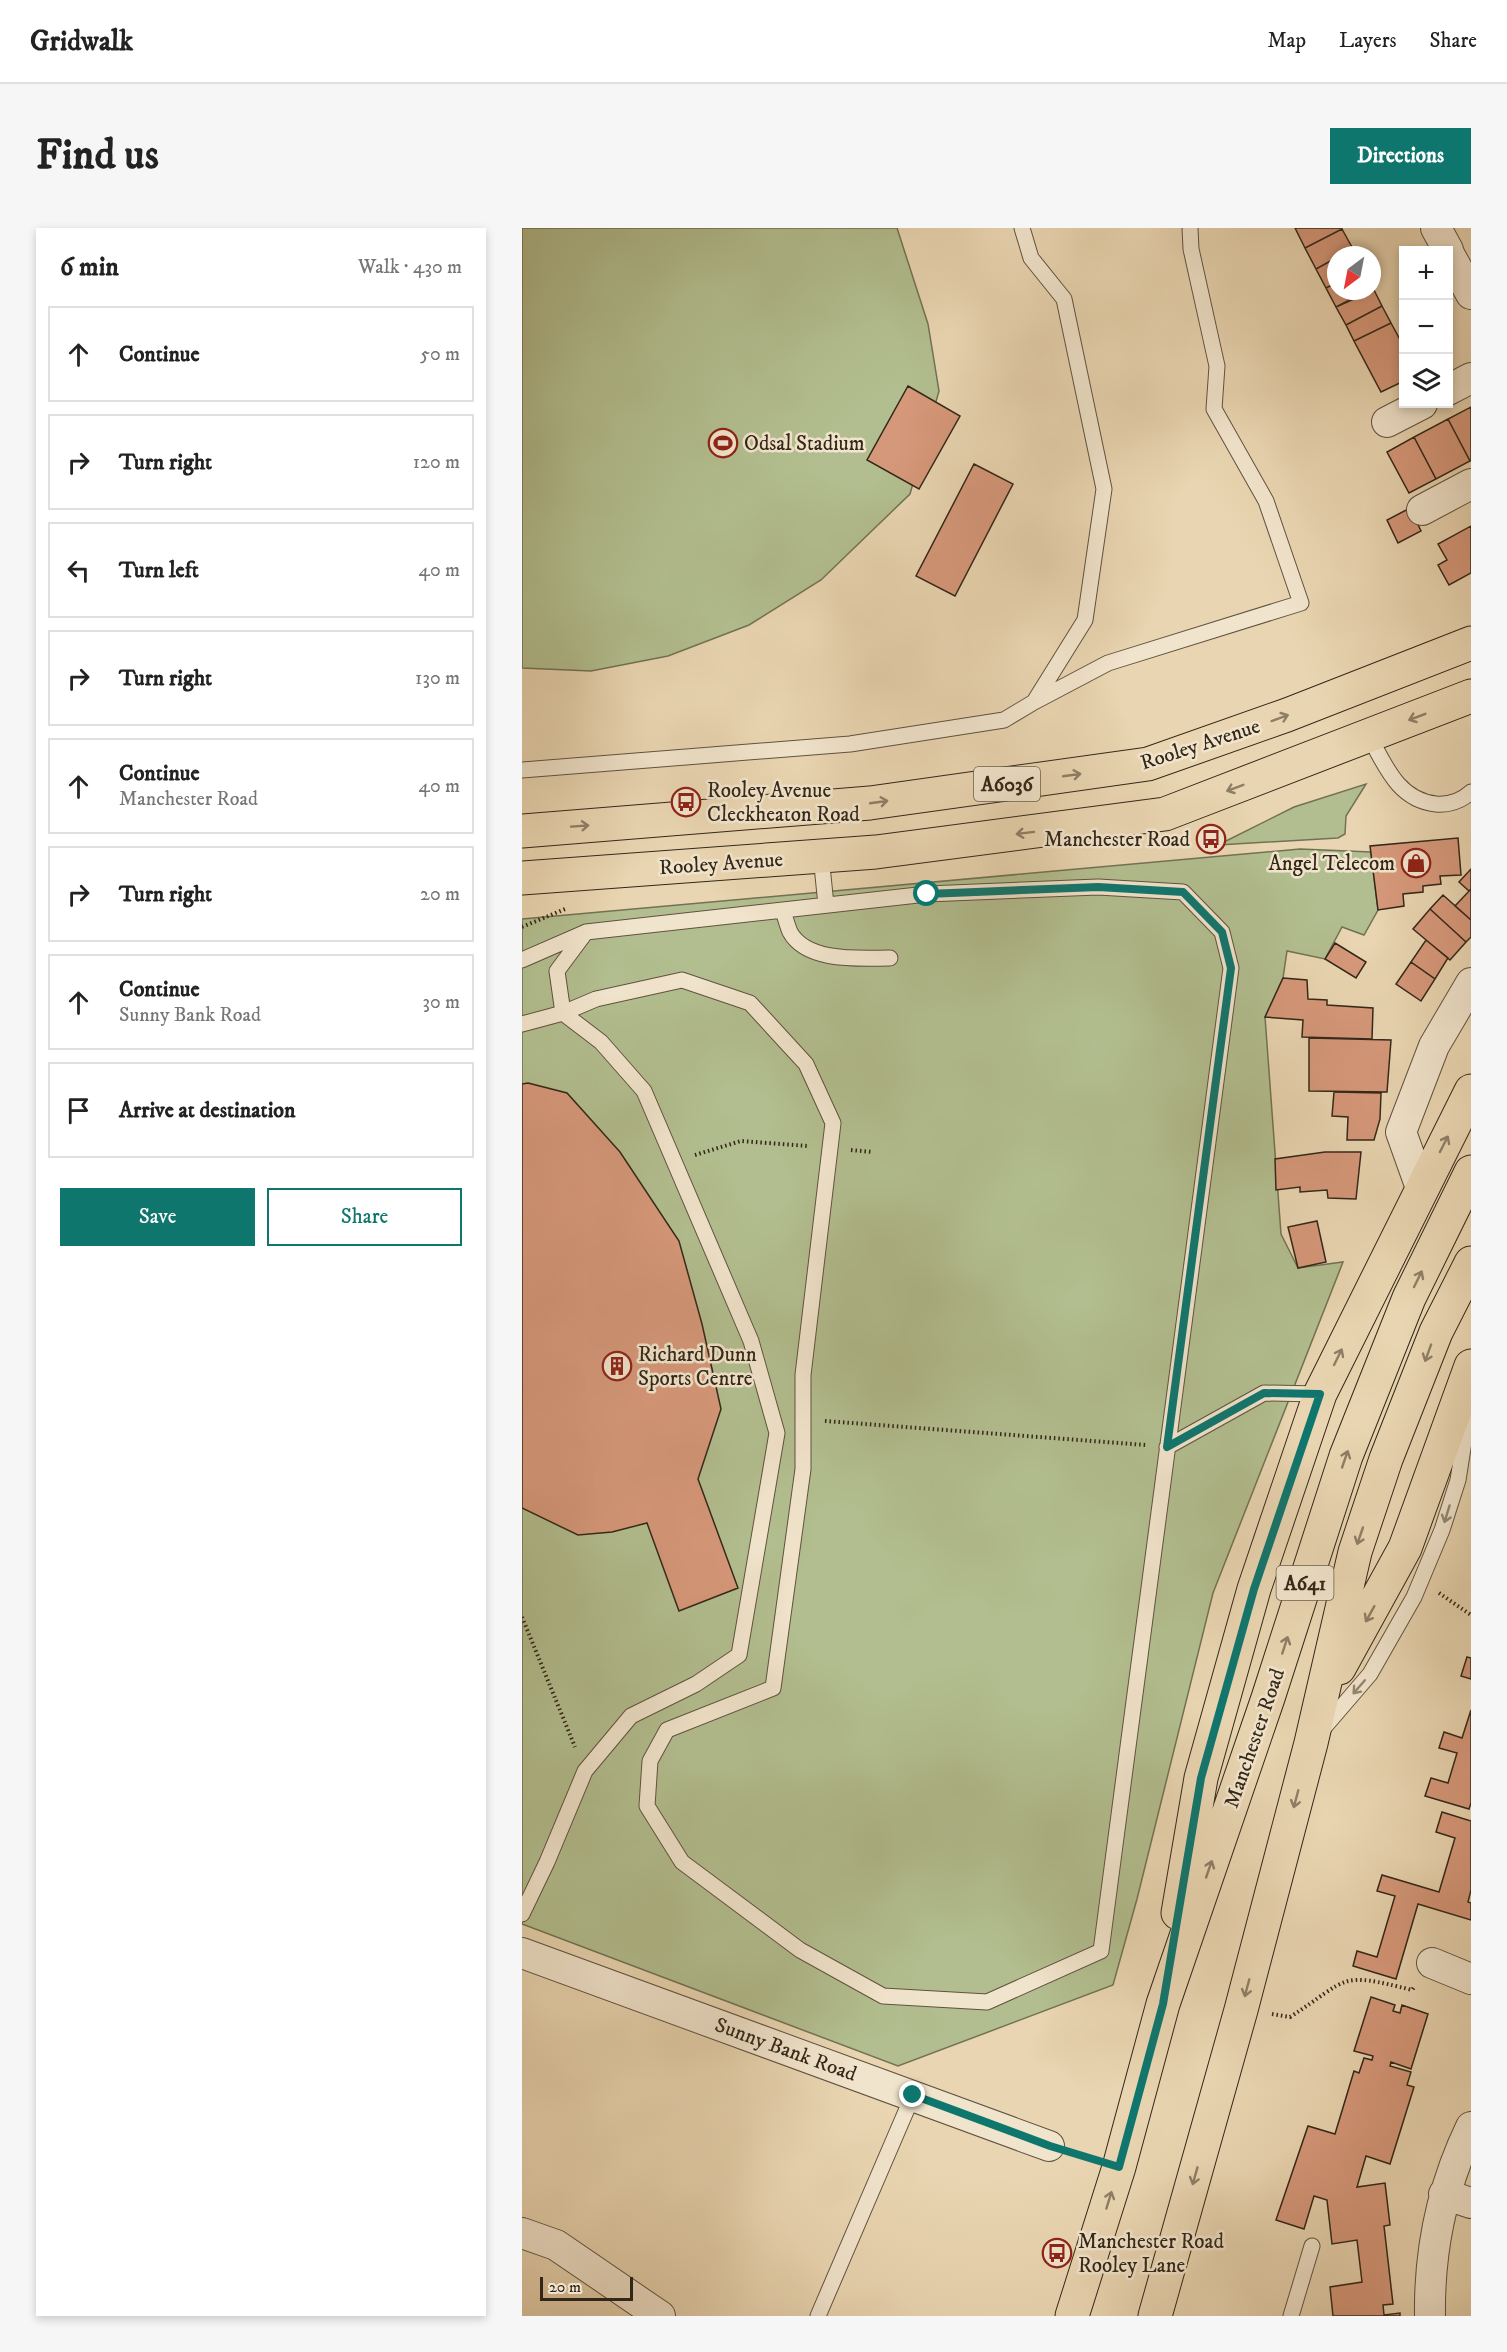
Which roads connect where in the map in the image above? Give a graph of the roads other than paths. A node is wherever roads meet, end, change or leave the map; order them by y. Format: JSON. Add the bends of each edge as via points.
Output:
{"nodes":[{"id":1,"x":1022,"y":228,"type":"edge"},
{"id":2,"x":1190,"y":228,"type":"edge"},
{"id":3,"x":1436,"y":228,"type":"edge"},
{"id":4,"x":1445,"y":246,"type":"edge"},
{"id":5,"x":1453,"y":260,"type":"edge"},
{"id":6,"x":1471,"y":294,"type":"edge"},
{"id":7,"x":1471,"y":378,"type":"edge"},
{"id":8,"x":1453,"y":388,"type":"edge"},
{"id":9,"x":1414,"y":408,"type":"edge"},
{"id":10,"x":1387,"y":422,"type":"dead end"},
{"id":11,"x":1471,"y":484,"type":"edge"},
{"id":12,"x":1422,"y":510,"type":"dead end"},
{"id":13,"x":1471,"y":643,"type":"edge"},
{"id":14,"x":1471,"y":696,"type":"edge"},
{"id":15,"x":1034,"y":702,"type":"junction"},
{"id":16,"x":1370,"y":736,"type":"junction"},
{"id":17,"x":522,"y":770,"type":"edge"},
{"id":18,"x":1471,"y":792,"type":"edge"},
{"id":19,"x":522,"y":831,"type":"edge"},
{"id":20,"x":821,"y":856,"type":"junction"},
{"id":21,"x":522,"y":878,"type":"edge"},
{"id":22,"x":826,"y":905,"type":"junction"},
{"id":23,"x":783,"y":910,"type":"junction"},
{"id":24,"x":586,"y":932,"type":"junction"},
{"id":25,"x":890,"y":958,"type":"dead end"},
{"id":26,"x":522,"y":960,"type":"edge"},
{"id":27,"x":1471,"y":982,"type":"edge"},
{"id":28,"x":562,"y":1013,"type":"junction"},
{"id":29,"x":522,"y":1024,"type":"edge"},
{"id":30,"x":1471,"y":1091,"type":"edge"},
{"id":31,"x":1471,"y":1172,"type":"edge"},
{"id":32,"x":1421,"y":1188,"type":"junction"},
{"id":33,"x":1471,"y":1263,"type":"edge"},
{"id":34,"x":1471,"y":1366,"type":"edge"},
{"id":35,"x":1320,"y":1394,"type":"junction"},
{"id":36,"x":1471,"y":1395,"type":"edge"},
{"id":37,"x":803,"y":1419,"type":"junction"},
{"id":38,"x":777,"y":1433,"type":"junction"},
{"id":39,"x":1167,"y":1447,"type":"junction"},
{"id":40,"x":1321,"y":1701,"type":"junction"},
{"id":41,"x":1311,"y":1743,"type":"junction"},
{"id":42,"x":522,"y":1914,"type":"edge"},
{"id":43,"x":522,"y":1953,"type":"edge"},
{"id":44,"x":1432,"y":1963,"type":"road end"},
{"id":45,"x":1471,"y":1979,"type":"edge"},
{"id":46,"x":1163,"y":2004,"type":"junction"},
{"id":47,"x":913,"y":2095,"type":"junction"},
{"id":48,"x":1471,"y":2127,"type":"edge"},
{"id":49,"x":1050,"y":2146,"type":"dead end"},
{"id":50,"x":1457,"y":2198,"type":"edge"},
{"id":51,"x":522,"y":2234,"type":"edge"},
{"id":52,"x":1312,"y":2246,"type":"dead end"},
{"id":53,"x":660,"y":2316,"type":"edge"},
{"id":54,"x":818,"y":2316,"type":"edge"},
{"id":55,"x":1072,"y":2316,"type":"edge"},
{"id":56,"x":1155,"y":2316,"type":"edge"},
{"id":57,"x":1291,"y":2316,"type":"edge"},
{"id":58,"x":1430,"y":2316,"type":"edge"}],
"edges":[{"from":1,"to":15,"type":"lane","via":[[1031,258],[1064,299],[1104,489],[1085,620]]},
{"from":2,"to":15,"type":"lane","via":[[1191,249],[1217,366],[1214,409],[1266,501],[1301,603],[1108,663]]},
{"from":3,"to":4,"type":"street"},
{"from":5,"to":6,"type":"street"},
{"from":7,"to":8,"type":"street"},
{"from":9,"to":10,"type":"street"},
{"from":11,"to":12,"type":"street"},
{"from":19,"to":13,"type":"main road","name":"Rooley Avenue","number":"A6036","one_way":true,"via":[[870,803],[1148,764]]},
{"from":14,"to":16,"type":"main road","name":"Rooley Avenue","number":"A6036","one_way":true},
{"from":15,"to":17,"type":"lane","via":[[1004,720],[850,744]]},
{"from":16,"to":18,"type":"lane","via":[[1400,788],[1418,801],[1451,803]]},
{"from":16,"to":20,"type":"main road","name":"Rooley Avenue","number":"A6036","one_way":true,"via":[[1165,814]]},
{"from":20,"to":21,"type":"main road","name":"Rooley Avenue","number":"A6036"},
{"from":20,"to":22,"type":"lane"},
{"from":22,"to":23,"type":"lane"},
{"from":22,"to":39,"type":"lane","via":[[927,894],[1098,887],[1183,892],[1222,932],[1231,968]]},
{"from":23,"to":24,"type":"lane"},
{"from":23,"to":25,"type":"lane","via":[[791,934],[808,948],[837,958]]},
{"from":24,"to":26,"type":"lane"},
{"from":24,"to":28,"type":"lane","via":[[557,971]]},
{"from":27,"to":32,"type":"street","via":[[1434,1046],[1401,1132]]},
{"from":28,"to":29,"type":"lane"},
{"from":28,"to":37,"type":"lane","via":[[596,999],[682,980],[750,1003],[806,1064],[833,1123],[803,1375]]},
{"from":28,"to":38,"type":"lane","via":[[601,1042],[644,1091],[751,1341]]},
{"from":32,"to":30,"type":"main road","one_way":true},
{"from":46,"to":31,"type":"main road","name":"Manchester Road","number":"A641","one_way":true,"via":[[1346,1456],[1409,1298]]},
{"from":35,"to":32,"type":"main road","one_way":true},
{"from":33,"to":40,"type":"main road","number":"A641","one_way":true,"via":[[1436,1332],[1386,1459],[1355,1552]]},
{"from":34,"to":40,"type":"main road","one_way":true,"via":[[1405,1548]]},
{"from":35,"to":39,"type":"lane","via":[[1264,1393]]},
{"from":35,"to":46,"type":"main road","via":[[1254,1589],[1201,1778]]},
{"from":36,"to":41,"type":"lane","one_way":true,"via":[[1458,1480],[1421,1581],[1370,1674]]},
{"from":37,"to":38,"type":"lane"},
{"from":37,"to":39,"type":"lane","via":[[803,1469],[773,1688],[667,1730],[650,1761],[647,1806],[682,1862],[800,1950],[883,1996],[987,2002],[1101,1951]]},
{"from":38,"to":42,"type":"lane","via":[[740,1655],[696,1684],[631,1716],[585,1771]]},
{"from":40,"to":41,"type":"main road","number":"A641"},
{"from":41,"to":56,"type":"main road","number":"A641","one_way":true},
{"from":43,"to":47,"type":"street","name":"Sunny Bank Road"},
{"from":44,"to":45,"type":"street"},
{"from":55,"to":46,"type":"main road","name":"Manchester Road","number":"A641","one_way":true,"via":[[1119,2167]]},
{"from":47,"to":49,"type":"street","name":"Sunny Bank Road"},
{"from":47,"to":54,"type":"lane"},
{"from":48,"to":50,"type":"street"},
{"from":50,"to":58,"type":"street","via":[[1430,2275]]},
{"from":51,"to":53,"type":"street","via":[[556,2245]]},
{"from":52,"to":57,"type":"lane"}]}
